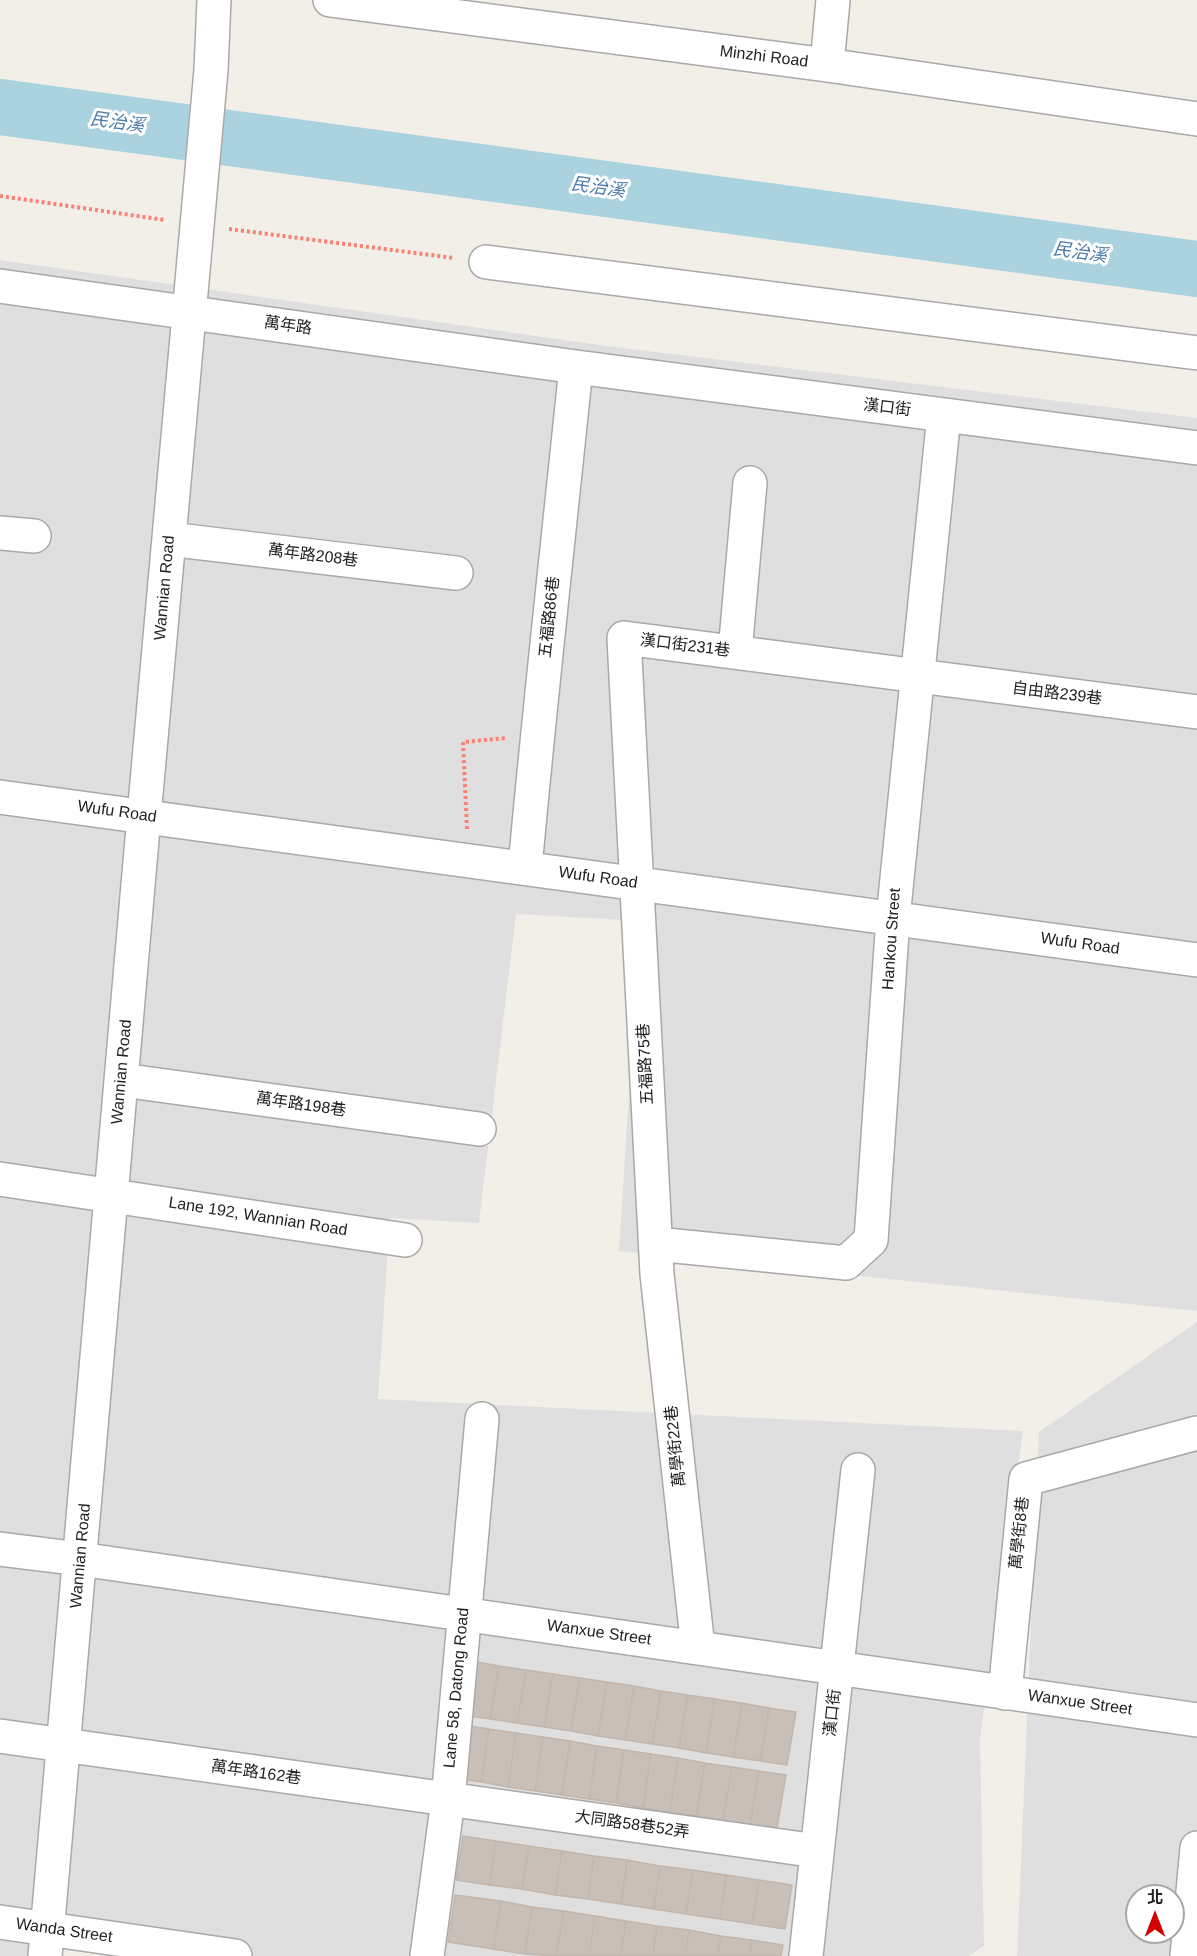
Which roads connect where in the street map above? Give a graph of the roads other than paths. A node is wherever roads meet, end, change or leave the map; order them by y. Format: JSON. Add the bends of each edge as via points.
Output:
{"nodes":[{"id":1,"x":214,"y":0,"type":"edge"},
{"id":2,"x":330,"y":0,"type":"edge"},
{"id":3,"x":833,"y":0,"type":"edge"},
{"id":4,"x":827,"y":65,"type":"junction"},
{"id":5,"x":1197,"y":119,"type":"edge"},
{"id":6,"x":486,"y":262,"type":"road end"},
{"id":7,"x":0,"y":286,"type":"edge"},
{"id":8,"x":190,"y":312,"type":"junction"},
{"id":9,"x":1197,"y":353,"type":"edge"},
{"id":10,"x":576,"y":367,"type":"junction"},
{"id":11,"x":944,"y":415,"type":"junction"},
{"id":12,"x":1197,"y":448,"type":"edge"},
{"id":13,"x":750,"y":483,"type":"dead end"},
{"id":14,"x":0,"y":532,"type":"edge"},
{"id":15,"x":34,"y":536,"type":"dead end"},
{"id":16,"x":169,"y":539,"type":"junction"},
{"id":17,"x":456,"y":573,"type":"dead end"},
{"id":18,"x":735,"y":652,"type":"junction"},
{"id":19,"x":917,"y":676,"type":"junction"},
{"id":20,"x":1197,"y":712,"type":"edge"},
{"id":21,"x":0,"y":796,"type":"edge"},
{"id":22,"x":144,"y":816,"type":"junction"},
{"id":23,"x":525,"y":868,"type":"junction"},
{"id":24,"x":637,"y":884,"type":"junction"},
{"id":25,"x":893,"y":918,"type":"junction"},
{"id":26,"x":1197,"y":960,"type":"edge"},
{"id":27,"x":122,"y":1080,"type":"junction"},
{"id":28,"x":479,"y":1129,"type":"dead end"},
{"id":29,"x":0,"y":1179,"type":"edge"},
{"id":30,"x":112,"y":1195,"type":"junction"},
{"id":31,"x":405,"y":1240,"type":"dead end"},
{"id":32,"x":656,"y":1244,"type":"junction"},
{"id":33,"x":482,"y":1419,"type":"dead end"},
{"id":34,"x":1197,"y":1433,"type":"edge"},
{"id":35,"x":858,"y":1470,"type":"dead end"},
{"id":36,"x":0,"y":1549,"type":"edge"},
{"id":37,"x":80,"y":1559,"type":"junction"},
{"id":38,"x":464,"y":1614,"type":"junction"},
{"id":39,"x":698,"y":1648,"type":"junction"},
{"id":40,"x":838,"y":1668,"type":"junction"},
{"id":41,"x":1005,"y":1692,"type":"junction"},
{"id":42,"x":1197,"y":1720,"type":"edge"},
{"id":43,"x":0,"y":1736,"type":"edge"},
{"id":44,"x":64,"y":1746,"type":"junction"},
{"id":45,"x":448,"y":1800,"type":"junction"},
{"id":46,"x":1197,"y":1848,"type":"edge"},
{"id":47,"x":817,"y":1851,"type":"junction"},
{"id":48,"x":1194,"y":1906,"type":"edge"},
{"id":49,"x":0,"y":1922,"type":"edge"},
{"id":50,"x":46,"y":1943,"type":"edge"},
{"id":51,"x":235,"y":1956,"type":"edge"},
{"id":52,"x":428,"y":1956,"type":"edge"},
{"id":53,"x":806,"y":1956,"type":"edge"},
{"id":54,"x":1188,"y":1956,"type":"edge"}],
"edges":[{"from":1,"to":8,"type":"street","name":"Wannian Road"},
{"from":2,"to":4,"type":"street","name":"Minzhi Road"},
{"from":3,"to":4,"type":"street"},
{"from":4,"to":5,"type":"street","name":"Minzhi Road"},
{"from":6,"to":9,"type":"street"},
{"from":7,"to":8,"type":"street","name":"萬年路"},
{"from":8,"to":10,"type":"street","name":"萬年路"},
{"from":8,"to":16,"type":"street","name":"Wannian Road"},
{"from":10,"to":11,"type":"street","name":"漢口街"},
{"from":10,"to":23,"type":"street","name":"五福路86巷"},
{"from":11,"to":12,"type":"street","name":"漢口街"},
{"from":11,"to":19,"type":"street","name":"Hankou Street"},
{"from":13,"to":18,"type":"street"},
{"from":14,"to":15,"type":"street"},
{"from":16,"to":17,"type":"street","name":"萬年路208巷"},
{"from":16,"to":22,"type":"street","name":"Wannian Road"},
{"from":18,"to":19,"type":"street","name":"漢口街231巷"},
{"from":18,"to":24,"type":"street","name":"漢口街231巷","via":[[624,638]]},
{"from":19,"to":20,"type":"street","name":"自由路239巷"},
{"from":19,"to":25,"type":"street","name":"Hankou Street"},
{"from":21,"to":22,"type":"street","name":"Wufu Road"},
{"from":22,"to":23,"type":"street","name":"Wufu Road"},
{"from":22,"to":27,"type":"street","name":"Wannian Road"},
{"from":23,"to":24,"type":"street","name":"Wufu Road"},
{"from":24,"to":25,"type":"street","name":"Wufu Road"},
{"from":24,"to":32,"type":"street","name":"五福路75巷"},
{"from":25,"to":26,"type":"street","name":"Wufu Road"},
{"from":25,"to":32,"type":"street","name":"Hankou Street","via":[[871,1240],[846,1263]]},
{"from":27,"to":28,"type":"street","name":"萬年路198巷"},
{"from":27,"to":30,"type":"street","name":"Wannian Road"},
{"from":29,"to":30,"type":"street","name":"Lane 192, Wannian Road"},
{"from":30,"to":31,"type":"street","name":"Lane 192, Wannian Road"},
{"from":30,"to":37,"type":"street","name":"Wannian Road"},
{"from":32,"to":39,"type":"street","name":"萬學街22巷"},
{"from":33,"to":38,"type":"street","name":"Lane 58, Datong Road"},
{"from":34,"to":41,"type":"street","name":"萬學街8巷","via":[[1026,1479]]},
{"from":35,"to":40,"type":"street","name":"漢口街"},
{"from":36,"to":37,"type":"street","name":"Wanxue Street"},
{"from":37,"to":38,"type":"street","name":"Wanxue Street"},
{"from":37,"to":44,"type":"street","name":"Wannian Road"},
{"from":38,"to":39,"type":"street","name":"Wanxue Street"},
{"from":38,"to":45,"type":"street","name":"Lane 58, Datong Road"},
{"from":39,"to":40,"type":"street","name":"Wanxue Street"},
{"from":40,"to":41,"type":"street","name":"Wanxue Street"},
{"from":40,"to":47,"type":"street","name":"漢口街"},
{"from":41,"to":42,"type":"street","name":"Wanxue Street"},
{"from":43,"to":44,"type":"street","name":"萬年路162巷"},
{"from":44,"to":45,"type":"street","name":"萬年路162巷"},
{"from":44,"to":50,"type":"street","name":"Wannian Road"},
{"from":45,"to":47,"type":"street","name":"大同路58巷52弄"},
{"from":45,"to":52,"type":"street","name":"Lane 58, Datong Road"},
{"from":46,"to":48,"type":"street"},
{"from":47,"to":53,"type":"street","name":"漢口街"},
{"from":48,"to":54,"type":"street"},
{"from":49,"to":50,"type":"street","name":"Wanda Street"},
{"from":50,"to":51,"type":"street","name":"Wanda Street"}]}
